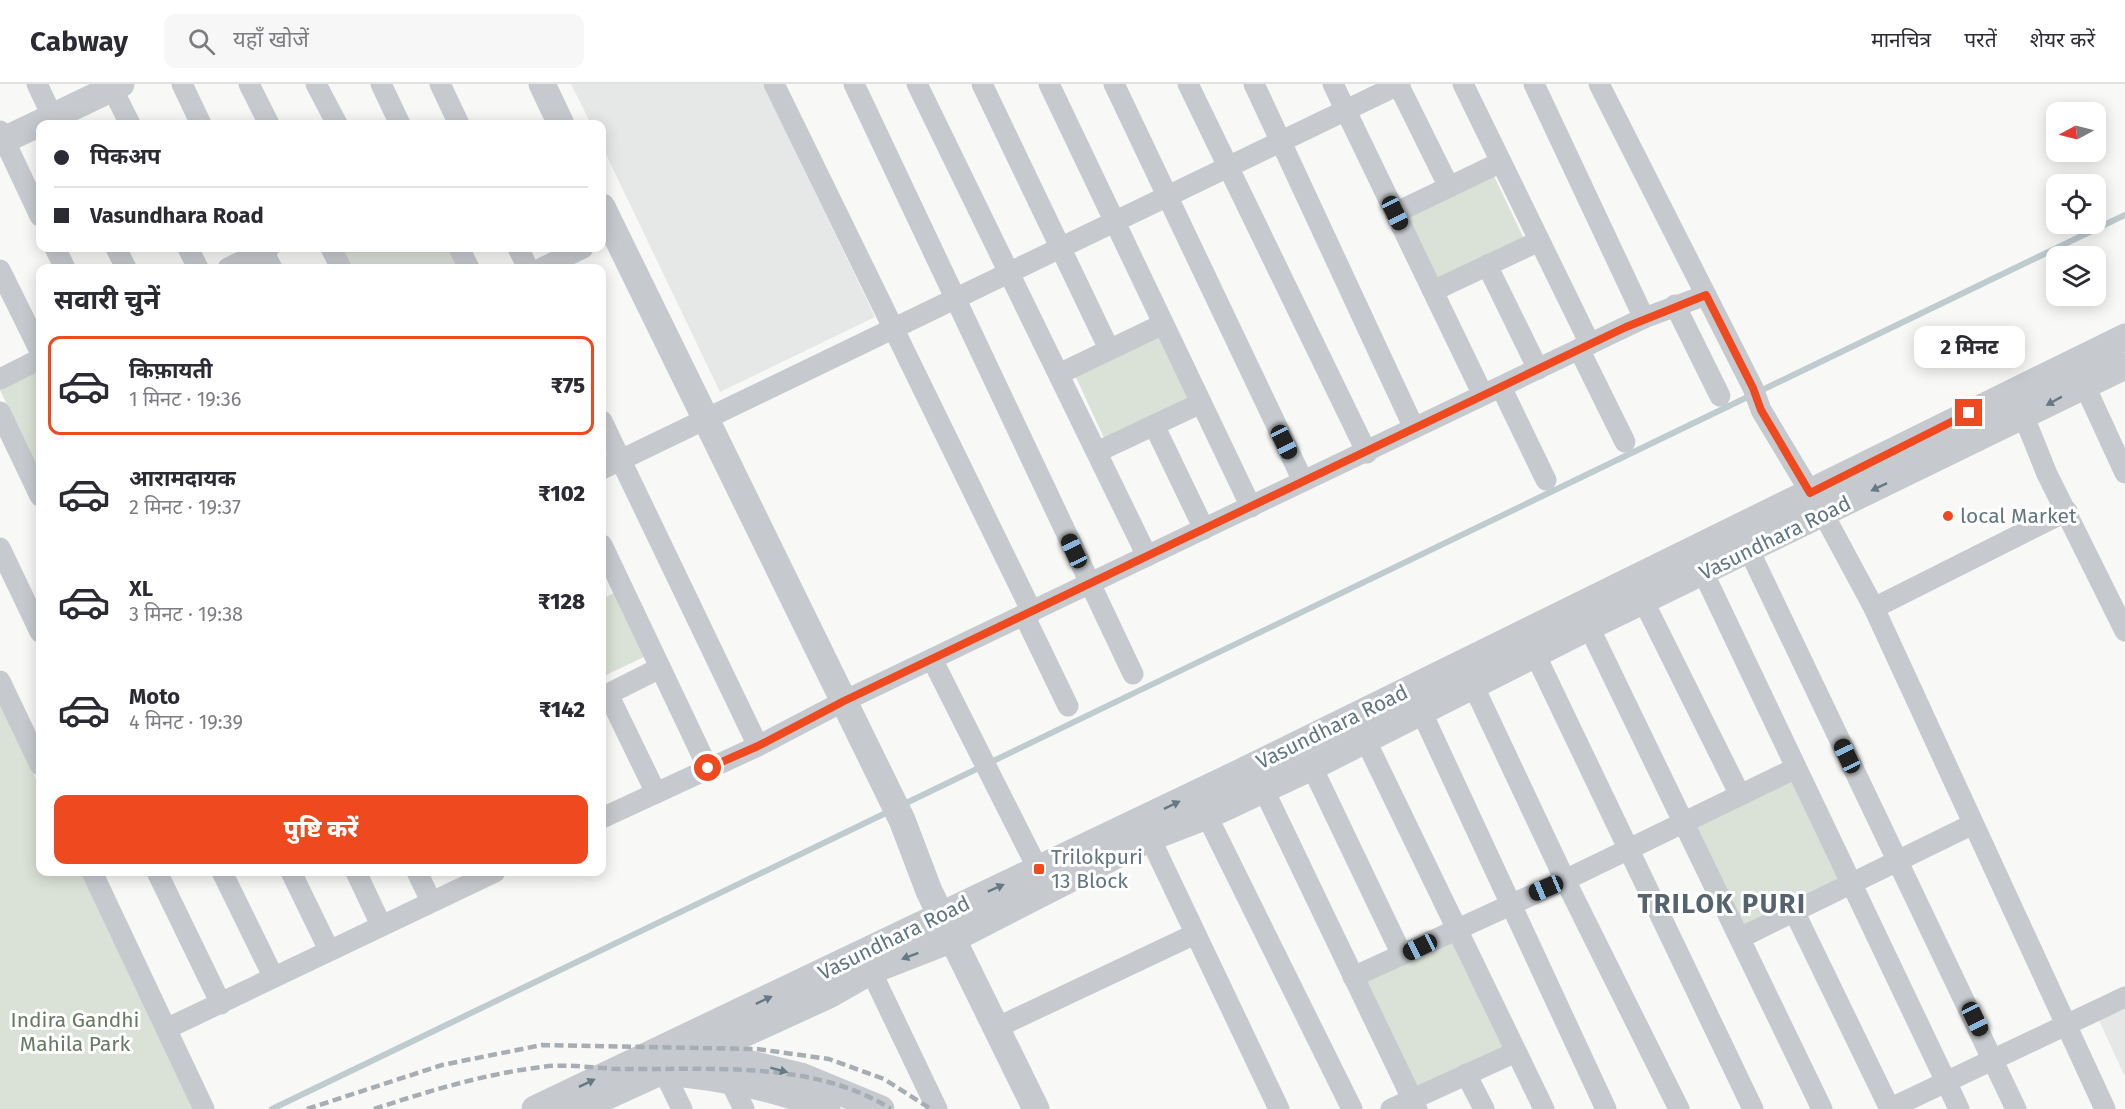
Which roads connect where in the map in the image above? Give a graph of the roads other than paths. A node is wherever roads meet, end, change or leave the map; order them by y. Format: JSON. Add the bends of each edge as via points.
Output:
{"nodes":[{"id":1,"x":37,"y":84,"type":"edge"},
{"id":2,"x":182,"y":84,"type":"edge"},
{"id":3,"x":249,"y":84,"type":"edge"},
{"id":4,"x":316,"y":84,"type":"edge"},
{"id":5,"x":381,"y":84,"type":"edge"},
{"id":6,"x":440,"y":84,"type":"edge"},
{"id":7,"x":542,"y":84,"type":"edge"},
{"id":8,"x":774,"y":84,"type":"edge"},
{"id":9,"x":854,"y":84,"type":"edge"},
{"id":10,"x":918,"y":84,"type":"edge"},
{"id":11,"x":982,"y":84,"type":"edge"},
{"id":12,"x":1049,"y":84,"type":"edge"},
{"id":13,"x":1114,"y":84,"type":"edge"},
{"id":14,"x":1188,"y":84,"type":"edge"},
{"id":15,"x":1254,"y":84,"type":"edge"},
{"id":16,"x":1333,"y":84,"type":"edge"},
{"id":17,"x":1399,"y":84,"type":"edge"},
{"id":18,"x":1462,"y":84,"type":"edge"},
{"id":19,"x":1534,"y":84,"type":"edge"},
{"id":20,"x":1599,"y":84,"type":"edge"},
{"id":21,"x":114,"y":85,"type":"edge"},
{"id":22,"x":1346,"y":110,"type":"junction"},
{"id":23,"x":54,"y":120,"type":"edge"},
{"id":24,"x":56,"y":120,"type":"edge"},
{"id":25,"x":127,"y":120,"type":"edge"},
{"id":26,"x":199,"y":120,"type":"edge"},
{"id":27,"x":267,"y":120,"type":"edge"},
{"id":28,"x":335,"y":120,"type":"edge"},
{"id":29,"x":398,"y":120,"type":"edge"},
{"id":30,"x":457,"y":120,"type":"edge"},
{"id":31,"x":559,"y":120,"type":"edge"},
{"id":32,"x":36,"y":127,"type":"edge"},
{"id":33,"x":1,"y":138,"type":"edge"},
{"id":34,"x":1281,"y":140,"type":"junction"},
{"id":35,"x":1501,"y":162,"type":"junction"},
{"id":36,"x":1228,"y":165,"type":"junction"},
{"id":37,"x":1449,"y":187,"type":"junction"},
{"id":38,"x":1167,"y":195,"type":"junction"},
{"id":39,"x":36,"y":208,"type":"edge"},
{"id":40,"x":1395,"y":213,"type":"junction"},
{"id":41,"x":1114,"y":221,"type":"junction"},
{"id":42,"x":608,"y":235,"type":"edge"},
{"id":43,"x":1539,"y":241,"type":"junction"},
{"id":44,"x":1059,"y":246,"type":"junction"},
{"id":45,"x":575,"y":252,"type":"edge"},
{"id":46,"x":266,"y":254,"type":"edge"},
{"id":47,"x":239,"y":264,"type":"edge"},
{"id":48,"x":550,"y":264,"type":"edge"},
{"id":49,"x":1487,"y":265,"type":"junction"},
{"id":50,"x":0,"y":270,"type":"edge"},
{"id":51,"x":1009,"y":271,"type":"junction"},
{"id":52,"x":1433,"y":291,"type":"junction"},
{"id":53,"x":1706,"y":295,"type":"junction"},
{"id":54,"x":955,"y":298,"type":"junction"},
{"id":55,"x":1674,"y":305,"type":"junction"},
{"id":56,"x":1644,"y":318,"type":"junction"},
{"id":57,"x":1163,"y":324,"type":"junction"},
{"id":58,"x":893,"y":327,"type":"junction"},
{"id":59,"x":2125,"y":337,"type":"edge"},
{"id":60,"x":36,"y":343,"type":"edge"},
{"id":61,"x":1584,"y":347,"type":"junction"},
{"id":62,"x":1109,"y":349,"type":"junction"},
{"id":63,"x":36,"y":361,"type":"edge"},
{"id":64,"x":2125,"y":366,"type":"edge"},
{"id":65,"x":1538,"y":369,"type":"junction"},
{"id":66,"x":1059,"y":374,"type":"junction"},
{"id":67,"x":0,"y":379,"type":"edge"},
{"id":68,"x":2084,"y":384,"type":"junction"},
{"id":69,"x":1492,"y":391,"type":"junction"},
{"id":70,"x":1720,"y":396,"type":"dead end"},
{"id":71,"x":1201,"y":403,"type":"junction"},
{"id":72,"x":0,"y":412,"type":"edge"},
{"id":73,"x":705,"y":417,"type":"junction"},
{"id":74,"x":2024,"y":417,"type":"junction"},
{"id":75,"x":1154,"y":425,"type":"junction"},
{"id":76,"x":1414,"y":428,"type":"junction"},
{"id":77,"x":606,"y":441,"type":"edge"},
{"id":78,"x":1625,"y":442,"type":"dead end"},
{"id":79,"x":1097,"y":452,"type":"junction"},
{"id":80,"x":1366,"y":453,"type":"junction"},
{"id":81,"x":611,"y":465,"type":"edge"},
{"id":82,"x":2125,"y":472,"type":"edge"},
{"id":83,"x":1546,"y":480,"type":"dead end"},
{"id":84,"x":1303,"y":481,"type":"junction"},
{"id":85,"x":36,"y":488,"type":"edge"},
{"id":86,"x":1817,"y":504,"type":"junction"},
{"id":87,"x":1251,"y":507,"type":"junction"},
{"id":88,"x":2067,"y":511,"type":"junction"},
{"id":89,"x":1204,"y":529,"type":"junction"},
{"id":90,"x":0,"y":548,"type":"edge"},
{"id":91,"x":1749,"y":550,"type":"junction"},
{"id":92,"x":1148,"y":556,"type":"junction"},
{"id":93,"x":1703,"y":572,"type":"junction"},
{"id":94,"x":609,"y":579,"type":"edge"},
{"id":95,"x":1090,"y":584,"type":"junction"},
{"id":96,"x":1644,"y":602,"type":"junction"},
{"id":97,"x":1874,"y":608,"type":"junction"},
{"id":98,"x":1028,"y":613,"type":"junction"},
{"id":99,"x":36,"y":624,"type":"edge"},
{"id":100,"x":1589,"y":627,"type":"junction"},
{"id":101,"x":2125,"y":631,"type":"edge"},
{"id":102,"x":1536,"y":656,"type":"junction"},
{"id":103,"x":932,"y":659,"type":"junction"},
{"id":104,"x":660,"y":668,"type":"junction"},
{"id":105,"x":1133,"y":674,"type":"dead end"},
{"id":106,"x":0,"y":681,"type":"edge"},
{"id":107,"x":1474,"y":687,"type":"junction"},
{"id":108,"x":606,"y":695,"type":"edge"},
{"id":109,"x":606,"y":697,"type":"edge"},
{"id":110,"x":844,"y":701,"type":"junction"},
{"id":111,"x":1068,"y":706,"type":"dead end"},
{"id":112,"x":1422,"y":713,"type":"junction"},
{"id":113,"x":35,"y":738,"type":"edge"},
{"id":114,"x":1365,"y":739,"type":"junction"},
{"id":115,"x":758,"y":746,"type":"junction"},
{"id":116,"x":1312,"y":767,"type":"junction"},
{"id":117,"x":708,"y":768,"type":"junction"},
{"id":118,"x":1796,"y":768,"type":"junction"},
{"id":119,"x":1263,"y":788,"type":"junction"},
{"id":120,"x":656,"y":793,"type":"junction"},
{"id":121,"x":1740,"y":795,"type":"junction"},
{"id":122,"x":606,"y":814,"type":"edge"},
{"id":123,"x":1207,"y":816,"type":"junction"},
{"id":124,"x":1684,"y":821,"type":"junction"},
{"id":125,"x":1973,"y":824,"type":"junction"},
{"id":126,"x":1150,"y":838,"type":"junction"},
{"id":127,"x":1629,"y":847,"type":"junction"},
{"id":128,"x":1898,"y":862,"type":"junction"},
{"id":129,"x":94,"y":876,"type":"edge"},
{"id":130,"x":158,"y":876,"type":"edge"},
{"id":131,"x":224,"y":876,"type":"edge"},
{"id":132,"x":293,"y":876,"type":"edge"},
{"id":133,"x":358,"y":876,"type":"edge"},
{"id":134,"x":419,"y":876,"type":"edge"},
{"id":135,"x":484,"y":876,"type":"edge"},
{"id":136,"x":1044,"y":879,"type":"junction"},
{"id":137,"x":1565,"y":879,"type":"junction"},
{"id":138,"x":1851,"y":884,"type":"junction"},
{"id":139,"x":431,"y":901,"type":"junction"},
{"id":140,"x":1509,"y":904,"type":"junction"},
{"id":141,"x":1794,"y":911,"type":"junction"},
{"id":142,"x":940,"y":914,"type":"junction"},
{"id":143,"x":381,"y":925,"type":"junction"},
{"id":144,"x":1456,"y":929,"type":"junction"},
{"id":145,"x":1195,"y":934,"type":"junction"},
{"id":146,"x":1740,"y":938,"type":"junction"},
{"id":147,"x":953,"y":939,"type":"junction"},
{"id":148,"x":328,"y":950,"type":"junction"},
{"id":149,"x":1402,"y":955,"type":"junction"},
{"id":150,"x":871,"y":971,"type":"junction"},
{"id":151,"x":273,"y":976,"type":"junction"},
{"id":152,"x":1353,"y":977,"type":"junction"},
{"id":153,"x":2125,"y":997,"type":"edge"},
{"id":154,"x":220,"y":1004,"type":"junction"},
{"id":155,"x":2067,"y":1026,"type":"junction"},
{"id":156,"x":998,"y":1027,"type":"junction"},
{"id":157,"x":168,"y":1028,"type":"junction"},
{"id":158,"x":1516,"y":1052,"type":"junction"},
{"id":159,"x":1995,"y":1060,"type":"junction"},
{"id":160,"x":712,"y":1061,"type":"junction"},
{"id":161,"x":664,"y":1072,"type":"junction"},
{"id":162,"x":1466,"y":1074,"type":"junction"},
{"id":163,"x":1947,"y":1083,"type":"junction"},
{"id":164,"x":1414,"y":1104,"type":"edge"},
{"id":165,"x":596,"y":1106,"type":"edge"},
{"id":166,"x":814,"y":1106,"type":"edge"},
{"id":167,"x":204,"y":1109,"type":"edge"},
{"id":168,"x":535,"y":1109,"type":"edge"},
{"id":169,"x":682,"y":1109,"type":"edge"},
{"id":170,"x":744,"y":1109,"type":"edge"},
{"id":171,"x":881,"y":1109,"type":"edge"},
{"id":172,"x":937,"y":1109,"type":"edge"},
{"id":173,"x":1036,"y":1109,"type":"edge"},
{"id":174,"x":1279,"y":1109,"type":"edge"},
{"id":175,"x":1352,"y":1109,"type":"edge"},
{"id":176,"x":1390,"y":1109,"type":"edge"},
{"id":177,"x":1484,"y":1109,"type":"edge"},
{"id":178,"x":1544,"y":1109,"type":"edge"},
{"id":179,"x":1606,"y":1109,"type":"edge"},
{"id":180,"x":1679,"y":1109,"type":"edge"},
{"id":181,"x":1753,"y":1109,"type":"edge"},
{"id":182,"x":1822,"y":1109,"type":"edge"},
{"id":183,"x":1890,"y":1109,"type":"edge"},
{"id":184,"x":1959,"y":1109,"type":"edge"},
{"id":185,"x":2016,"y":1109,"type":"edge"},
{"id":186,"x":2105,"y":1109,"type":"edge"}],
"edges":[{"from":1,"to":23,"type":"street"},
{"from":2,"to":26,"type":"street"},
{"from":3,"to":27,"type":"street"},
{"from":4,"to":28,"type":"street"},
{"from":5,"to":29,"type":"street"},
{"from":6,"to":30,"type":"street"},
{"from":7,"to":31,"type":"street"},
{"from":8,"to":58,"type":"street"},
{"from":9,"to":54,"type":"street"},
{"from":10,"to":51,"type":"street"},
{"from":11,"to":44,"type":"street"},
{"from":12,"to":41,"type":"street"},
{"from":13,"to":38,"type":"street"},
{"from":14,"to":36,"type":"street"},
{"from":15,"to":34,"type":"street"},
{"from":16,"to":22,"type":"street"},
{"from":17,"to":22,"type":"street"},
{"from":17,"to":37,"type":"street"},
{"from":18,"to":35,"type":"street"},
{"from":19,"to":56,"type":"street"},
{"from":20,"to":53,"type":"street"},
{"from":21,"to":24,"type":"street"},
{"from":21,"to":25,"type":"street"},
{"from":22,"to":34,"type":"street"},
{"from":22,"to":40,"type":"street"},
{"from":32,"to":33,"type":"street"},
{"from":33,"to":39,"type":"street"},
{"from":34,"to":36,"type":"street"},
{"from":34,"to":76,"type":"street"},
{"from":35,"to":37,"type":"street"},
{"from":35,"to":43,"type":"street"},
{"from":36,"to":38,"type":"street"},
{"from":36,"to":80,"type":"street"},
{"from":37,"to":40,"type":"street"},
{"from":38,"to":41,"type":"street"},
{"from":38,"to":84,"type":"street"},
{"from":40,"to":52,"type":"street"},
{"from":41,"to":44,"type":"street"},
{"from":41,"to":57,"type":"street"},
{"from":42,"to":73,"type":"street"},
{"from":43,"to":49,"type":"street"},
{"from":43,"to":61,"type":"street"},
{"from":44,"to":51,"type":"street"},
{"from":44,"to":62,"type":"street"},
{"from":45,"to":48,"type":"street"},
{"from":46,"to":47,"type":"street"},
{"from":49,"to":52,"type":"street"},
{"from":49,"to":65,"type":"street"},
{"from":50,"to":60,"type":"street"},
{"from":51,"to":54,"type":"street"},
{"from":51,"to":66,"type":"street"},
{"from":52,"to":69,"type":"street"},
{"from":53,"to":55,"type":"street"},
{"from":53,"to":86,"type":"street","via":[[1761,410]]},
{"from":54,"to":58,"type":"street"},
{"from":54,"to":95,"type":"street"},
{"from":55,"to":56,"type":"street"},
{"from":55,"to":70,"type":"street"},
{"from":56,"to":61,"type":"street"},
{"from":57,"to":62,"type":"street"},
{"from":57,"to":71,"type":"street"},
{"from":58,"to":73,"type":"street"},
{"from":58,"to":98,"type":"street"},
{"from":59,"to":86,"type":"street","name":"Vasundhara Road"},
{"from":61,"to":65,"type":"street"},
{"from":61,"to":78,"type":"street"},
{"from":62,"to":66,"type":"street"},
{"from":63,"to":67,"type":"street"},
{"from":64,"to":68,"type":"street","name":"Vasundhara Road"},
{"from":65,"to":69,"type":"street"},
{"from":66,"to":79,"type":"street"},
{"from":68,"to":74,"type":"street","name":"Vasundhara Road","one_way":true},
{"from":68,"to":82,"type":"street"},
{"from":69,"to":76,"type":"street"},
{"from":69,"to":83,"type":"street"},
{"from":71,"to":75,"type":"street"},
{"from":71,"to":87,"type":"street"},
{"from":72,"to":85,"type":"street"},
{"from":73,"to":81,"type":"street"},
{"from":73,"to":110,"type":"street"},
{"from":74,"to":86,"type":"street","name":"Vasundhara Road","one_way":true},
{"from":74,"to":88,"type":"street"},
{"from":75,"to":79,"type":"street"},
{"from":75,"to":89,"type":"street"},
{"from":76,"to":80,"type":"street"},
{"from":77,"to":81,"type":"street"},
{"from":79,"to":92,"type":"street"},
{"from":80,"to":84,"type":"street"},
{"from":81,"to":115,"type":"street"},
{"from":84,"to":87,"type":"street"},
{"from":86,"to":91,"type":"street","name":"Vasundhara Road"},
{"from":86,"to":97,"type":"street"},
{"from":136,"to":86,"type":"street","name":"Vasundhara Road","one_way":true},
{"from":87,"to":89,"type":"street"},
{"from":88,"to":97,"type":"street"},
{"from":88,"to":101,"type":"street"},
{"from":89,"to":92,"type":"street"},
{"from":90,"to":99,"type":"street"},
{"from":91,"to":93,"type":"street","name":"Vasundhara Road"},
{"from":91,"to":128,"type":"street"},
{"from":92,"to":95,"type":"street"},
{"from":93,"to":96,"type":"street","name":"Vasundhara Road"},
{"from":93,"to":118,"type":"street"},
{"from":94,"to":104,"type":"street"},
{"from":95,"to":98,"type":"street"},
{"from":95,"to":105,"type":"street"},
{"from":96,"to":100,"type":"street","name":"Vasundhara Road"},
{"from":96,"to":121,"type":"street"},
{"from":97,"to":125,"type":"street"},
{"from":98,"to":103,"type":"street"},
{"from":98,"to":111,"type":"street"},
{"from":100,"to":102,"type":"street","name":"Vasundhara Road"},
{"from":100,"to":124,"type":"street"},
{"from":102,"to":107,"type":"street","name":"Vasundhara Road"},
{"from":102,"to":127,"type":"street"},
{"from":103,"to":110,"type":"street"},
{"from":103,"to":136,"type":"street"},
{"from":104,"to":108,"type":"street"},
{"from":104,"to":117,"type":"street"},
{"from":106,"to":113,"type":"street"},
{"from":107,"to":112,"type":"street","name":"Vasundhara Road"},
{"from":107,"to":137,"type":"street"},
{"from":109,"to":120,"type":"street"},
{"from":110,"to":115,"type":"street"},
{"from":110,"to":142,"type":"street","via":[[902,820]]},
{"from":112,"to":114,"type":"street","name":"Vasundhara Road"},
{"from":112,"to":140,"type":"street"},
{"from":114,"to":116,"type":"street","name":"Vasundhara Road"},
{"from":114,"to":144,"type":"street"},
{"from":115,"to":117,"type":"street"},
{"from":116,"to":119,"type":"street","name":"Vasundhara Road"},
{"from":116,"to":149,"type":"street"},
{"from":117,"to":120,"type":"street"},
{"from":118,"to":121,"type":"street"},
{"from":118,"to":138,"type":"street"},
{"from":119,"to":123,"type":"street","name":"Vasundhara Road"},
{"from":119,"to":152,"type":"street"},
{"from":120,"to":122,"type":"street"},
{"from":121,"to":124,"type":"street"},
{"from":123,"to":126,"type":"street","name":"Vasundhara Road"},
{"from":123,"to":175,"type":"street"},
{"from":124,"to":127,"type":"street"},
{"from":124,"to":146,"type":"street"},
{"from":125,"to":128,"type":"street"},
{"from":125,"to":155,"type":"street"},
{"from":126,"to":136,"type":"street","name":"Vasundhara Road"},
{"from":126,"to":145,"type":"street"},
{"from":127,"to":137,"type":"street"},
{"from":127,"to":181,"type":"street"},
{"from":128,"to":138,"type":"street"},
{"from":128,"to":159,"type":"street"},
{"from":129,"to":157,"type":"street"},
{"from":130,"to":154,"type":"street"},
{"from":131,"to":151,"type":"street"},
{"from":132,"to":148,"type":"street"},
{"from":133,"to":143,"type":"street"},
{"from":134,"to":139,"type":"street"},
{"from":135,"to":139,"type":"street"},
{"from":142,"to":136,"type":"street","name":"Vasundhara Road","one_way":true},
{"from":136,"to":147,"type":"street","name":"Vasundhara Road"},
{"from":137,"to":140,"type":"street"},
{"from":137,"to":180,"type":"street"},
{"from":138,"to":141,"type":"street"},
{"from":138,"to":163,"type":"street"},
{"from":139,"to":143,"type":"street"},
{"from":140,"to":144,"type":"street"},
{"from":140,"to":179,"type":"street"},
{"from":141,"to":146,"type":"street"},
{"from":141,"to":183,"type":"street"},
{"from":142,"to":147,"type":"street"},
{"from":160,"to":142,"type":"street","name":"Vasundhara Road","one_way":true,"via":[[831,969]]},
{"from":143,"to":148,"type":"street"},
{"from":144,"to":149,"type":"street"},
{"from":144,"to":158,"type":"street"},
{"from":145,"to":156,"type":"street"},
{"from":145,"to":174,"type":"street"},
{"from":146,"to":182,"type":"street"},
{"from":147,"to":150,"type":"street","name":"Vasundhara Road","one_way":true},
{"from":147,"to":156,"type":"street"},
{"from":148,"to":151,"type":"street"},
{"from":149,"to":152,"type":"street"},
{"from":150,"to":160,"type":"street","name":"Vasundhara Road"},
{"from":150,"to":172,"type":"street"},
{"from":151,"to":154,"type":"street"},
{"from":152,"to":164,"type":"street"},
{"from":153,"to":155,"type":"street"},
{"from":154,"to":157,"type":"street"},
{"from":155,"to":159,"type":"street"},
{"from":155,"to":186,"type":"street"},
{"from":156,"to":173,"type":"street"},
{"from":157,"to":167,"type":"street"},
{"from":158,"to":162,"type":"street"},
{"from":158,"to":178,"type":"street"},
{"from":159,"to":163,"type":"street"},
{"from":159,"to":185,"type":"street"},
{"from":160,"to":161,"type":"street","name":"Vasundhara Road"},
{"from":160,"to":166,"type":"street"},
{"from":168,"to":160,"type":"street","name":"Vasundhara Road","one_way":true},
{"from":160,"to":170,"type":"street"},
{"from":160,"to":171,"type":"street","one_way":true,"via":[[801,1076]]},
{"from":161,"to":165,"type":"street","name":"Vasundhara Road"},
{"from":161,"to":169,"type":"street"},
{"from":162,"to":164,"type":"street"},
{"from":162,"to":177,"type":"street"},
{"from":163,"to":183,"type":"street"},
{"from":163,"to":184,"type":"street"},
{"from":164,"to":176,"type":"street"}]}
